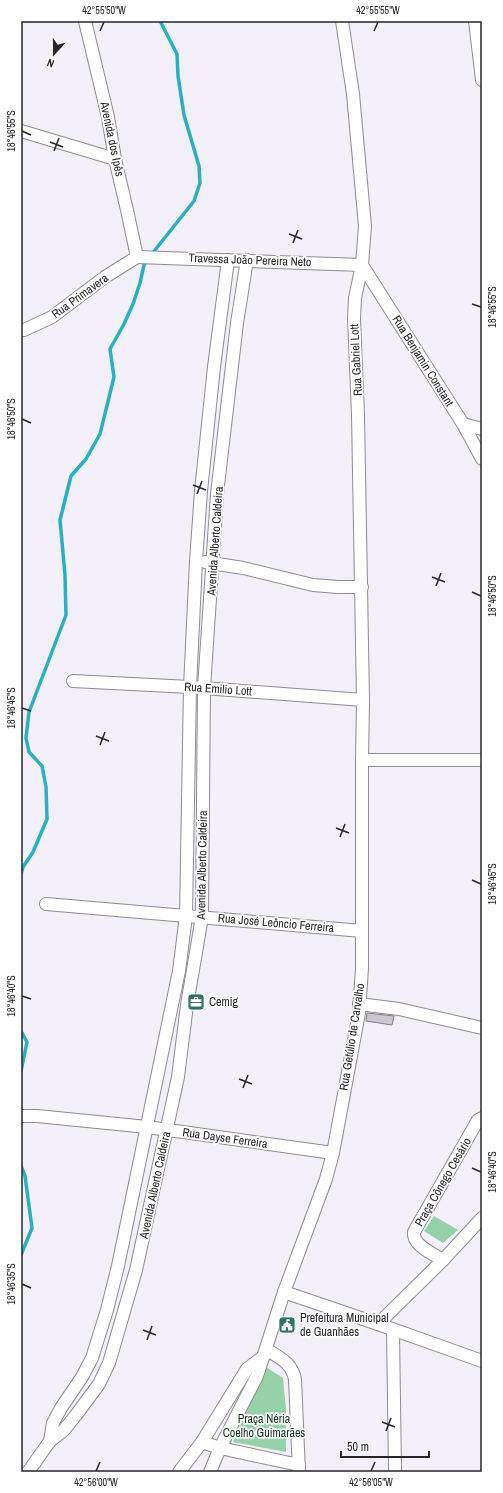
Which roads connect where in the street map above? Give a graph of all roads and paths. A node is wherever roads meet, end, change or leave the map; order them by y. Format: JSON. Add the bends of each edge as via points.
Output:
{"nodes":[{"id":1,"x":85,"y":21,"type":"edge"},
{"id":2,"x":342,"y":21,"type":"edge"},
{"id":3,"x":475,"y":21,"type":"edge"},
{"id":4,"x":482,"y":80,"type":"edge"},
{"id":5,"x":21,"y":131,"type":"edge"},
{"id":6,"x":115,"y":158,"type":"junction"},
{"id":7,"x":139,"y":257,"type":"junction"},
{"id":8,"x":228,"y":260,"type":"junction"},
{"id":9,"x":246,"y":260,"type":"junction"},
{"id":10,"x":362,"y":264,"type":"junction"},
{"id":11,"x":21,"y":330,"type":"edge"},
{"id":12,"x":463,"y":424,"type":"junction"},
{"id":13,"x":482,"y":429,"type":"edge"},
{"id":14,"x":482,"y":459,"type":"edge"},
{"id":15,"x":196,"y":561,"type":"junction"},
{"id":16,"x":213,"y":563,"type":"junction"},
{"id":17,"x":362,"y":587,"type":"junction"},
{"id":18,"x":73,"y":681,"type":"dead end"},
{"id":19,"x":190,"y":687,"type":"junction"},
{"id":20,"x":204,"y":688,"type":"junction"},
{"id":21,"x":363,"y":700,"type":"junction"},
{"id":22,"x":362,"y":760,"type":"junction"},
{"id":23,"x":482,"y":760,"type":"edge"},
{"id":24,"x":46,"y":904,"type":"dead end"},
{"id":25,"x":186,"y":916,"type":"junction"},
{"id":26,"x":202,"y":917,"type":"junction"},
{"id":27,"x":362,"y":931,"type":"junction"},
{"id":28,"x":359,"y":1004,"type":"junction"},
{"id":29,"x":482,"y":1028,"type":"edge"},
{"id":30,"x":22,"y":1116,"type":"edge"},
{"id":31,"x":482,"y":1118,"type":"edge"},
{"id":32,"x":147,"y":1127,"type":"junction"},
{"id":33,"x":167,"y":1130,"type":"junction"},
{"id":34,"x":333,"y":1153,"type":"junction"},
{"id":35,"x":482,"y":1218,"type":"edge"},
{"id":36,"x":443,"y":1260,"type":"junction"},
{"id":37,"x":118,"y":1266,"type":"junction"},
{"id":38,"x":136,"y":1270,"type":"junction"},
{"id":39,"x":284,"y":1292,"type":"junction"},
{"id":40,"x":378,"y":1324,"type":"junction"},
{"id":41,"x":393,"y":1330,"type":"junction"},
{"id":42,"x":265,"y":1352,"type":"junction"},
{"id":43,"x":482,"y":1361,"type":"edge"},
{"id":44,"x":50,"y":1441,"type":"junction"},
{"id":45,"x":202,"y":1442,"type":"junction"},
{"id":46,"x":220,"y":1448,"type":"junction"},
{"id":47,"x":299,"y":1469,"type":"edge"},
{"id":48,"x":28,"y":1472,"type":"edge"},
{"id":49,"x":179,"y":1472,"type":"edge"},
{"id":50,"x":210,"y":1472,"type":"edge"},
{"id":51,"x":395,"y":1472,"type":"edge"}],
"edges":[{"from":1,"to":6,"type":"street","name":"Avenida dos Ipês"},
{"from":2,"to":10,"type":"street","name":"Rua Gabriel Lott","via":[[353,94],[365,226]]},
{"from":3,"to":4,"type":"street"},
{"from":5,"to":6,"type":"street"},
{"from":6,"to":7,"type":"street","name":"Avenida dos Ipês"},
{"from":7,"to":8,"type":"street","name":"Travessa João Pereira Neto"},
{"from":7,"to":11,"type":"street","name":"Rua Primavera","via":[[105,277],[52,317]]},
{"from":8,"to":9,"type":"street","name":"Travessa João Pereira Neto"},
{"from":8,"to":15,"type":"street","name":"Avenida Alberto Caldeira","via":[[200,490]]},
{"from":9,"to":10,"type":"street","name":"Travessa João Pereira Neto"},
{"from":9,"to":16,"type":"street","name":"Avenida Alberto Caldeira","via":[[218,486]]},
{"from":10,"to":12,"type":"street","name":"Rua Benjamin Constant"},
{"from":10,"to":17,"type":"street","name":"Rua Gabriel Lott","via":[[354,318]]},
{"from":12,"to":13,"type":"street"},
{"from":12,"to":14,"type":"street","name":"Rua Benjamin Constant"},
{"from":15,"to":16,"type":"street"},
{"from":15,"to":19,"type":"street","name":"Avenida Alberto Caldeira"},
{"from":16,"to":17,"type":"street","via":[[313,584]]},
{"from":16,"to":20,"type":"street","name":"Avenida Alberto Caldeira"},
{"from":17,"to":21,"type":"street","name":"Rua Gabriel Lott"},
{"from":18,"to":19,"type":"street","name":"Rua Emilio Lott"},
{"from":19,"to":20,"type":"street","name":"Rua Emilio Lott"},
{"from":19,"to":25,"type":"street","name":"Avenida Alberto Caldeira"},
{"from":20,"to":21,"type":"street","name":"Rua Emilio Lott"},
{"from":20,"to":26,"type":"street","name":"Avenida Alberto Caldeira"},
{"from":21,"to":22,"type":"street","name":"Rua Getúlio de Carvalho"},
{"from":22,"to":23,"type":"street"},
{"from":22,"to":27,"type":"street","name":"Rua Getúlio de Carvalho"},
{"from":24,"to":25,"type":"street","name":"Rua José Leôncio Ferreira"},
{"from":25,"to":26,"type":"street","name":"Rua José Leôncio Ferreira"},
{"from":25,"to":32,"type":"street","name":"Avenida Alberto Caldeira","via":[[179,970]]},
{"from":26,"to":27,"type":"street","name":"Rua José Leôncio Ferreira"},
{"from":26,"to":33,"type":"street","name":"Avenida Alberto Caldeira","via":[[178,1077]]},
{"from":27,"to":28,"type":"street","name":"Rua Getúlio de Carvalho"},
{"from":28,"to":29,"type":"street","via":[[399,1009]]},
{"from":28,"to":34,"type":"street","name":"Rua Getúlio de Carvalho"},
{"from":30,"to":32,"type":"street","name":"Rua Dayse Ferreira"},
{"from":31,"to":36,"type":"street","name":"Praça Cônego Cesário","via":[[478,1120],[414,1232],[417,1242]]},
{"from":32,"to":33,"type":"street","name":"Rua Dayse Ferreira"},
{"from":32,"to":37,"type":"street","name":"Avenida Alberto Caldeira"},
{"from":33,"to":34,"type":"street","name":"Rua Dayse Ferreira"},
{"from":33,"to":38,"type":"street","name":"Avenida Alberto Caldeira"},
{"from":34,"to":39,"type":"street","name":"Rua Getúlio de Carvalho"},
{"from":35,"to":36,"type":"street"},
{"from":36,"to":40,"type":"street"},
{"from":37,"to":38,"type":"street"},
{"from":37,"to":44,"type":"street","name":"Avenida Alberto Caldeira","via":[[92,1358],[60,1408],[53,1423]]},
{"from":38,"to":44,"type":"street","name":"Avenida Alberto Caldeira","via":[[110,1363],[99,1384],[72,1420]]},
{"from":39,"to":40,"type":"street"},
{"from":39,"to":42,"type":"street"},
{"from":40,"to":41,"type":"street"},
{"from":41,"to":43,"type":"street"},
{"from":41,"to":51,"type":"street"},
{"from":42,"to":45,"type":"street","via":[[247,1369]]},
{"from":42,"to":46,"type":"street","via":[[257,1376]]},
{"from":42,"to":47,"type":"street","via":[[287,1362],[293,1370]]},
{"from":44,"to":48,"type":"street","name":"Avenida Alberto Caldeira"},
{"from":45,"to":46,"type":"street"},
{"from":45,"to":49,"type":"street"},
{"from":46,"to":47,"type":"street"},
{"from":46,"to":50,"type":"street"}]}
